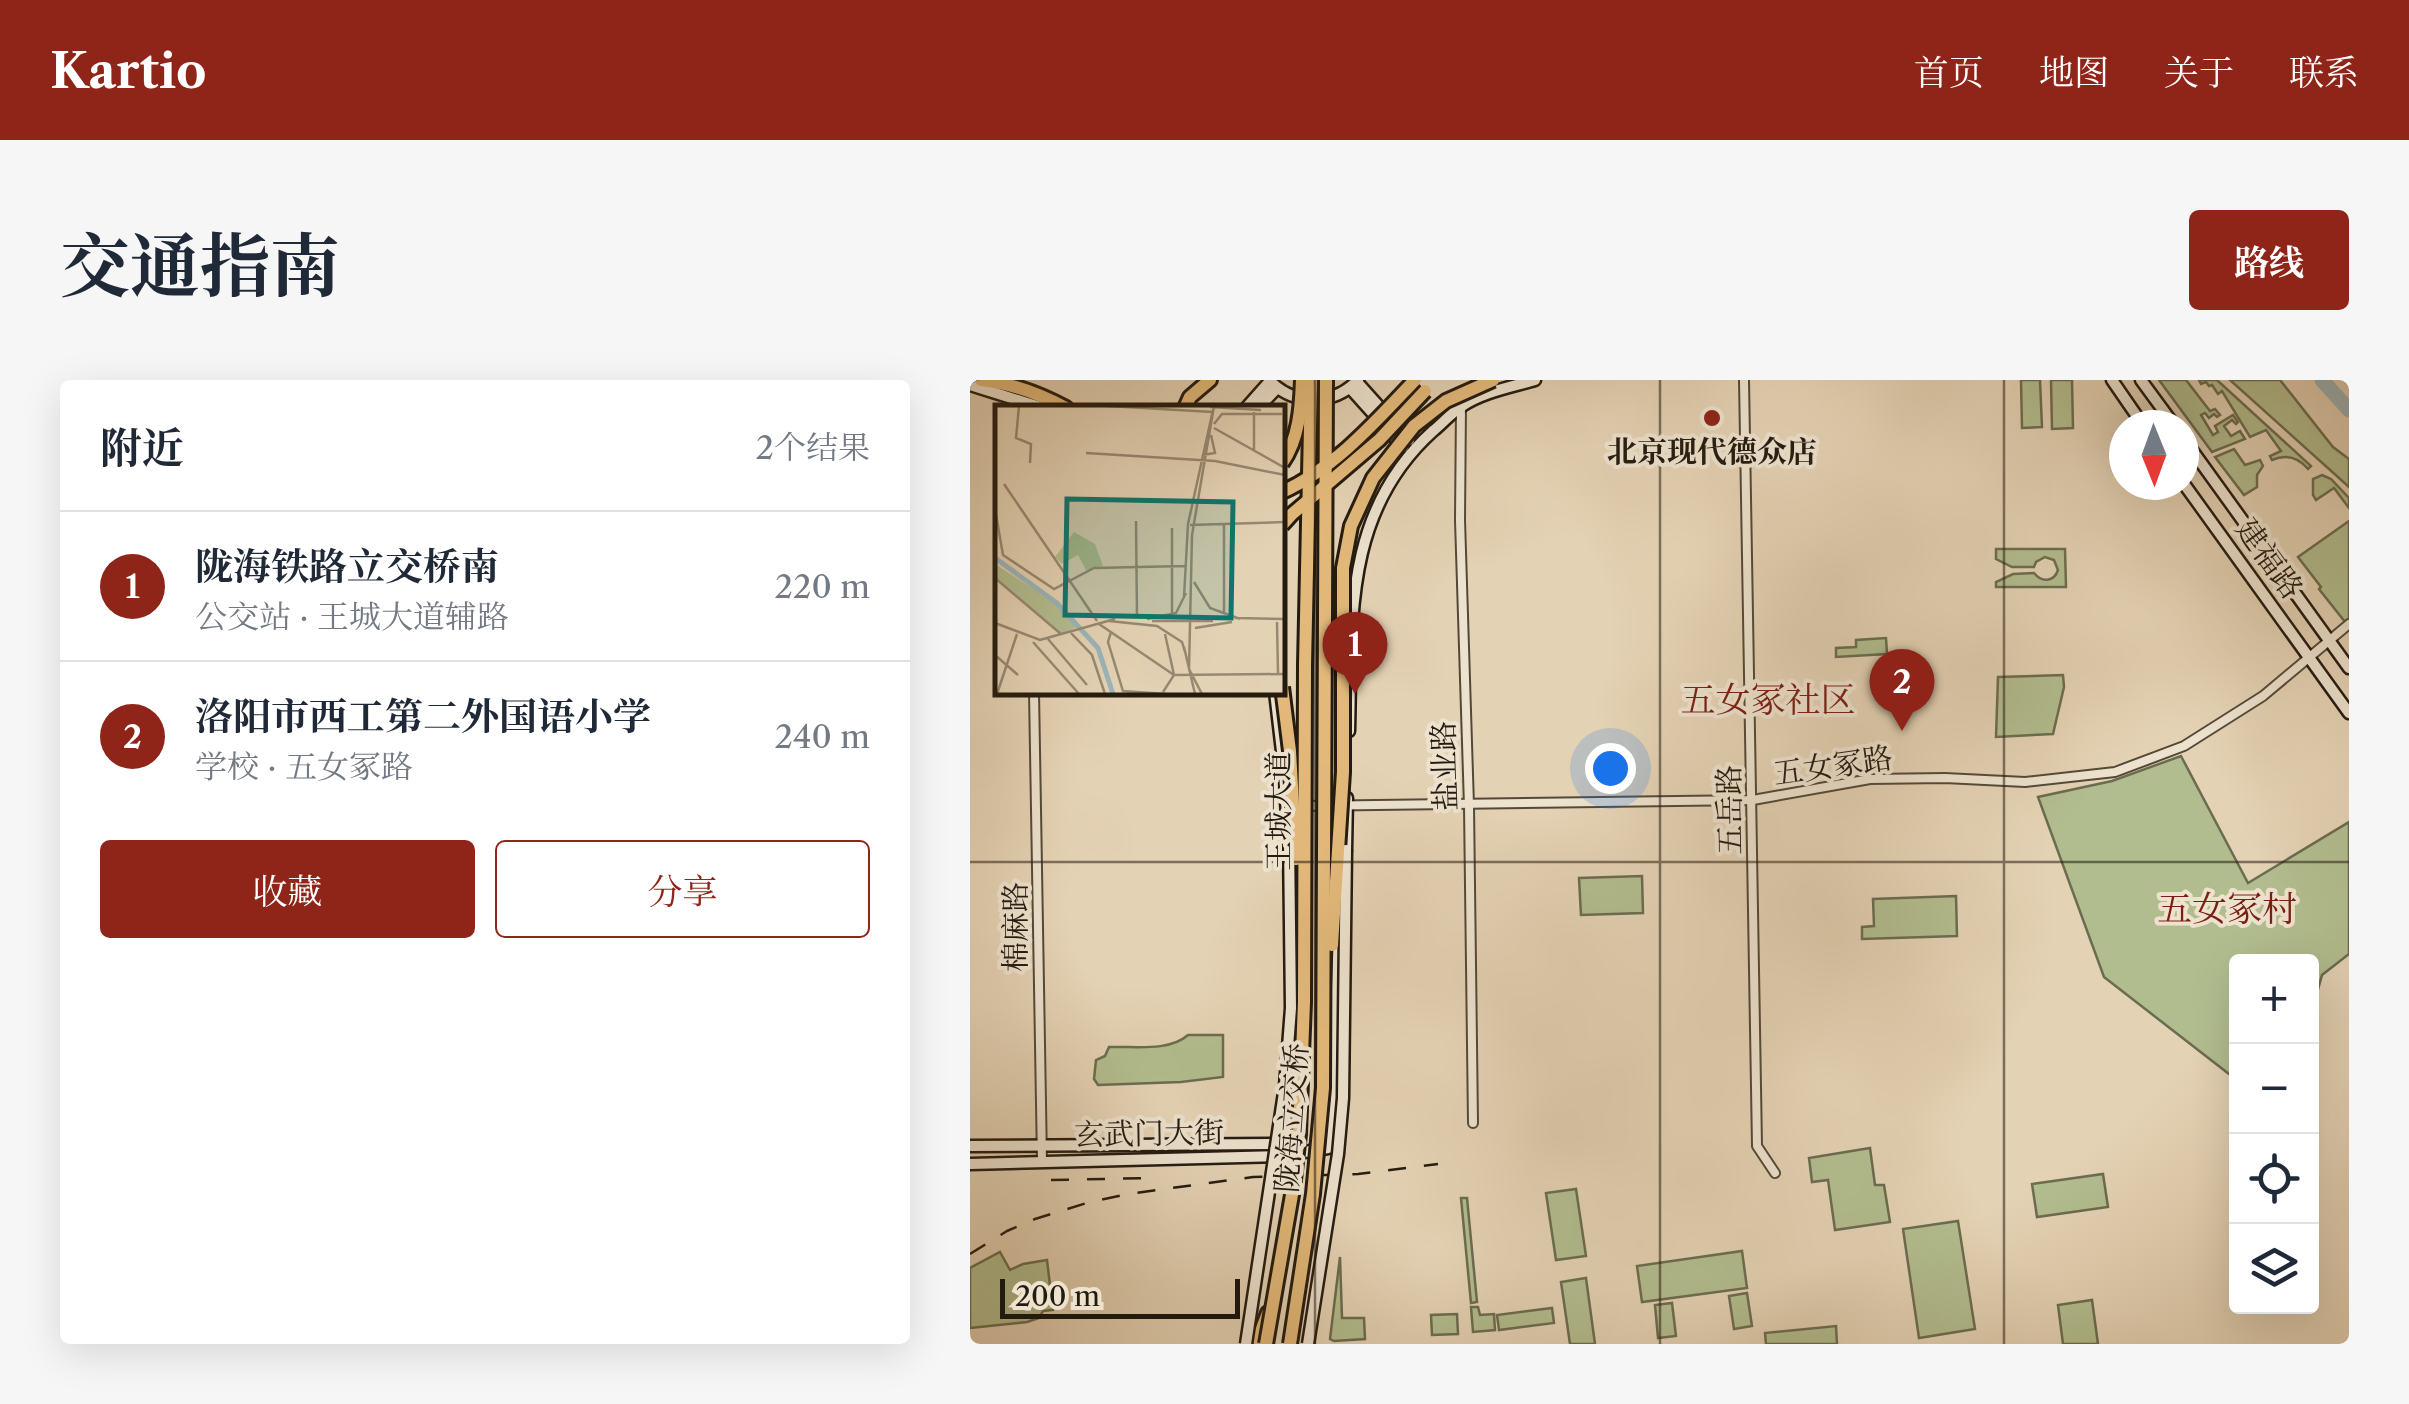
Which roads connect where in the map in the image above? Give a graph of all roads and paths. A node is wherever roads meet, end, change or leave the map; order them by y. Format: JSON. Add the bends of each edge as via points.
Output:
{"nodes":[{"id":1,"x":981,"y":380,"type":"edge"},
{"id":2,"x":1210,"y":380,"type":"edge"},
{"id":3,"x":1302,"y":380,"type":"edge"},
{"id":4,"x":1310,"y":380,"type":"edge"},
{"id":5,"x":1330,"y":380,"type":"edge"},
{"id":6,"x":1415,"y":380,"type":"edge"},
{"id":7,"x":1434,"y":380,"type":"edge"},
{"id":8,"x":1493,"y":380,"type":"edge"},
{"id":9,"x":1535,"y":380,"type":"edge"},
{"id":10,"x":1744,"y":380,"type":"edge"},
{"id":11,"x":2112,"y":380,"type":"edge"},
{"id":12,"x":2141,"y":380,"type":"edge"},
{"id":13,"x":1272,"y":383,"type":"edge"},
{"id":14,"x":1355,"y":383,"type":"edge"},
{"id":15,"x":970,"y":385,"type":"edge"},
{"id":16,"x":1027,"y":404,"type":"edge"},
{"id":17,"x":1061,"y":405,"type":"edge"},
{"id":18,"x":1186,"y":405,"type":"edge"},
{"id":19,"x":1249,"y":405,"type":"edge"},
{"id":20,"x":1260,"y":405,"type":"edge"},
{"id":21,"x":1461,"y":406,"type":"junction"},
{"id":22,"x":2133,"y":410,"type":"edge"},
{"id":23,"x":2163,"y":410,"type":"edge"},
{"id":24,"x":1413,"y":452,"type":"junction"},
{"id":25,"x":1285,"y":458,"type":"edge"},
{"id":26,"x":2199,"y":461,"type":"edge"},
{"id":27,"x":1285,"y":491,"type":"edge"},
{"id":28,"x":2196,"y":500,"type":"edge"},
{"id":29,"x":1285,"y":522,"type":"edge"},
{"id":30,"x":2349,"y":624,"type":"edge"},
{"id":31,"x":2329,"y":641,"type":"junction"},
{"id":32,"x":2309,"y":657,"type":"junction"},
{"id":33,"x":2349,"y":668,"type":"edge"},
{"id":34,"x":1034,"y":695,"type":"edge"},
{"id":35,"x":1274,"y":695,"type":"edge"},
{"id":36,"x":1283,"y":695,"type":"edge"},
{"id":37,"x":2349,"y":713,"type":"edge"},
{"id":38,"x":1753,"y":800,"type":"junction"},
{"id":39,"x":1286,"y":806,"type":"junction"},
{"id":40,"x":1347,"y":806,"type":"junction"},
{"id":41,"x":1468,"y":806,"type":"junction"},
{"id":42,"x":1324,"y":893,"type":"joint"},
{"id":43,"x":1304,"y":1002,"type":"joint"},
{"id":44,"x":1302,"y":1066,"type":"junction"},
{"id":45,"x":1323,"y":1088,"type":"junction"},
{"id":46,"x":1473,"y":1124,"type":"dead end"},
{"id":47,"x":970,"y":1146,"type":"edge"},
{"id":48,"x":1042,"y":1146,"type":"junction"},
{"id":49,"x":1042,"y":1162,"type":"junction"},
{"id":50,"x":970,"y":1164,"type":"edge"},
{"id":51,"x":1775,"y":1173,"type":"dead end"},
{"id":52,"x":1297,"y":1294,"type":"junction"},
{"id":53,"x":1272,"y":1302,"type":"junction"},
{"id":54,"x":1246,"y":1344,"type":"edge"},
{"id":55,"x":1256,"y":1344,"type":"edge"},
{"id":56,"x":1266,"y":1344,"type":"edge"},
{"id":57,"x":1290,"y":1344,"type":"edge"},
{"id":58,"x":1298,"y":1344,"type":"edge"},
{"id":59,"x":1308,"y":1344,"type":"edge"}],
"edges":[{"from":1,"to":17,"type":"highway"},
{"from":2,"to":18,"type":"highway"},
{"from":3,"to":25,"type":"highway","bridge":true,"via":[[1300,414]]},
{"from":4,"to":43,"type":"highway","name":"王城大道","bridge":true},
{"from":5,"to":42,"type":"highway","name":"王城大道","bridge":true},
{"from":6,"to":27,"type":"highway","bridge":true,"via":[[1321,470]]},
{"from":7,"to":29,"type":"highway","bridge":true,"via":[[1379,440]]},
{"from":8,"to":45,"type":"highway","bridge":true,"via":[[1446,401],[1414,426],[1372,478],[1351,526],[1343,568],[1343,772]]},
{"from":9,"to":21,"type":"main road"},
{"from":10,"to":38,"type":"street","name":"五岳路"},
{"from":11,"to":22,"type":"main road"},
{"from":12,"to":23,"type":"main road"},
{"from":13,"to":14,"type":"main road","via":[[1314,401]]},
{"from":13,"to":19,"type":"main road"},
{"from":13,"to":20,"type":"main road"},
{"from":14,"to":24,"type":"main road"},
{"from":15,"to":16,"type":"main road"},
{"from":21,"to":24,"type":"main road"},
{"from":21,"to":41,"type":"street","name":"盐业路"},
{"from":24,"to":40,"type":"main road","via":[[1386,486],[1358,565]]},
{"from":26,"to":31,"type":"main road","name":"建福路"},
{"from":28,"to":32,"type":"main road","name":"建福路"},
{"from":30,"to":31,"type":"street","name":"五女冢路"},
{"from":31,"to":32,"type":"street","name":"五女冢路"},
{"from":31,"to":33,"type":"main road","name":"建福路"},
{"from":32,"to":37,"type":"main road","name":"建福路"},
{"from":32,"to":38,"type":"street","name":"五女冢路","via":[[2263,696],[2184,746],[2115,772],[2025,782],[1870,779]]},
{"from":34,"to":48,"type":"street","name":"棉麻路"},
{"from":35,"to":39,"type":"main road"},
{"from":36,"to":44,"type":"highway","bridge":true},
{"from":38,"to":41,"type":"street","name":"五女冢路"},
{"from":38,"to":51,"type":"street","name":"五岳路","via":[[1757,1146]]},
{"from":39,"to":40,"type":"street","name":"五女冢路"},
{"from":39,"to":48,"type":"main road","name":"玄武门大街","via":[[1294,842],[1294,1039],[1283,1144]]},
{"from":39,"to":54,"type":"main road","bridge":true,"via":[[1285,1086]]},
{"from":40,"to":41,"type":"street","name":"五女冢路"},
{"from":40,"to":49,"type":"main road","name":"玄武门大街","via":[[1328,1148],[1281,1156]]},
{"from":40,"to":59,"type":"main road","bridge":true,"via":[[1343,1098]]},
{"from":41,"to":46,"type":"street","name":"盐业路"},
{"from":42,"to":45,"type":"highway","name":"陇海立交桥","bridge":true},
{"from":43,"to":44,"type":"highway","name":"陇海立交桥","bridge":true},
{"from":44,"to":53,"type":"highway","name":"陇海立交桥","bridge":true,"via":[[1293,1189]]},
{"from":45,"to":52,"type":"highway","name":"陇海立交桥","bridge":true},
{"from":47,"to":48,"type":"main road","name":"玄武门大街"},
{"from":48,"to":49,"type":"street","name":"棉麻路"},
{"from":49,"to":50,"type":"main road","name":"玄武门大街"},
{"from":52,"to":57,"type":"highway","name":"陇海立交桥","bridge":true},
{"from":52,"to":58,"type":"highway","bridge":true},
{"from":53,"to":55,"type":"highway","bridge":true},
{"from":53,"to":56,"type":"highway","name":"陇海立交桥","bridge":true}]}
